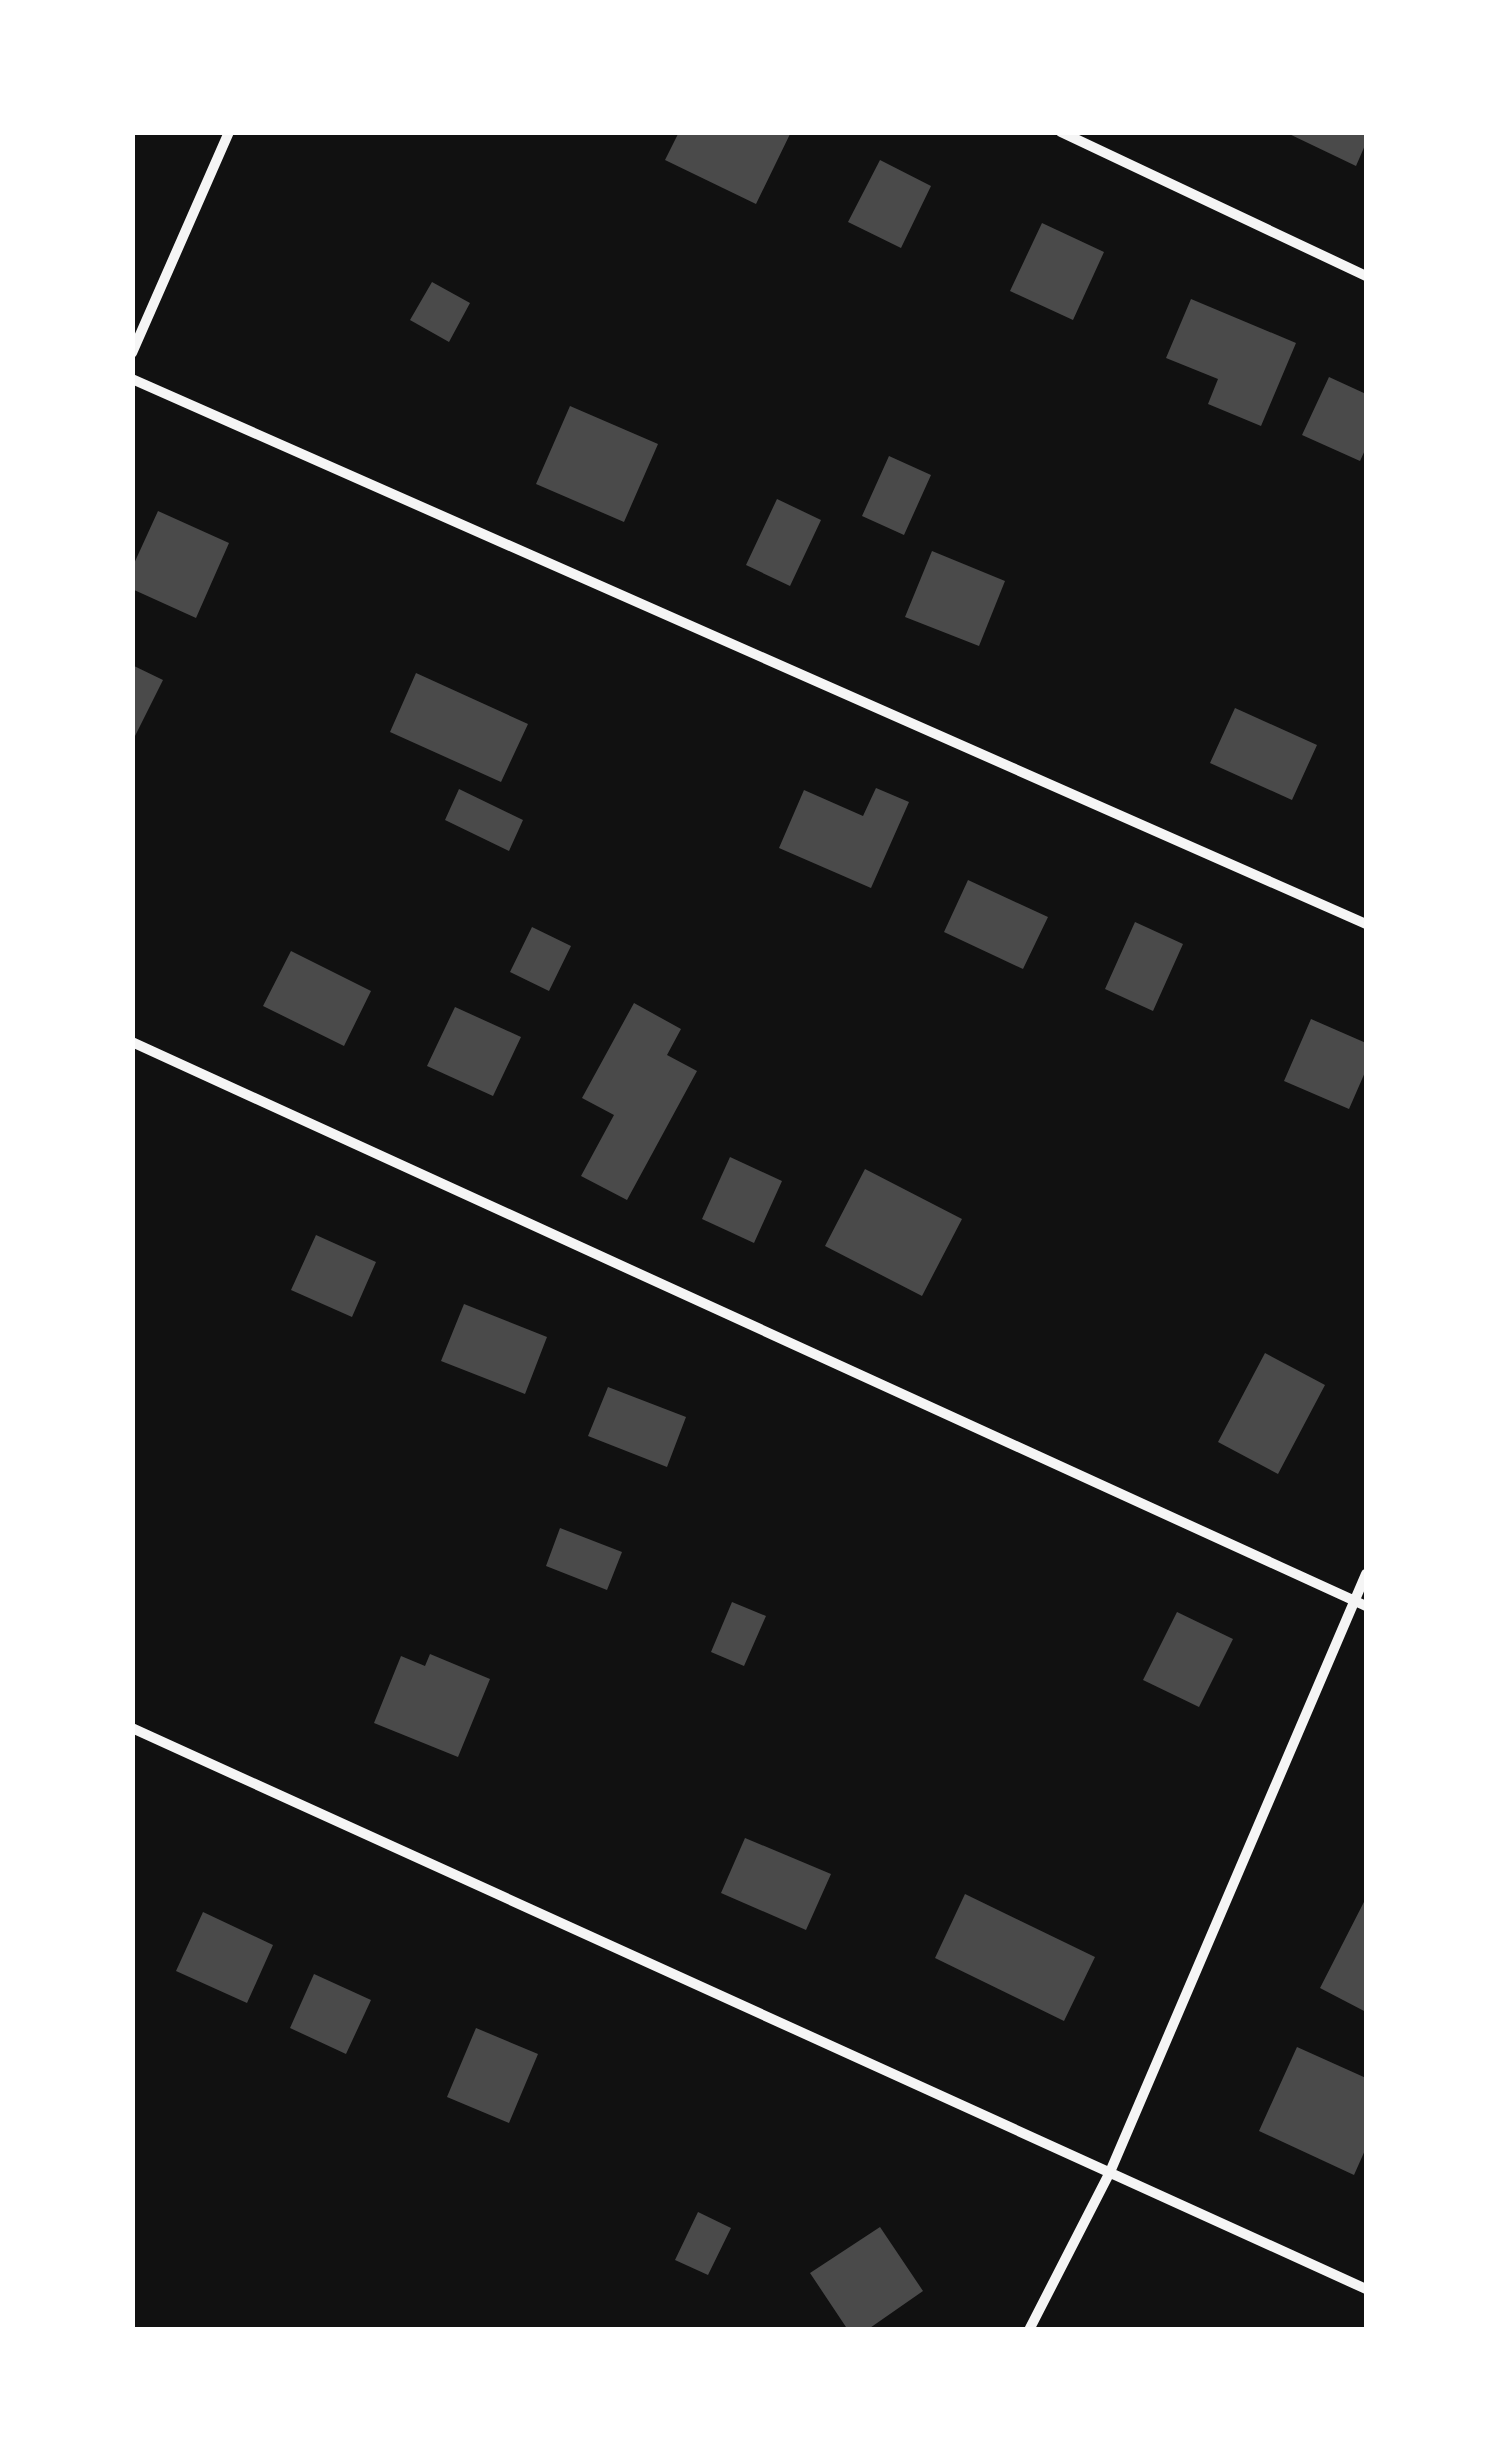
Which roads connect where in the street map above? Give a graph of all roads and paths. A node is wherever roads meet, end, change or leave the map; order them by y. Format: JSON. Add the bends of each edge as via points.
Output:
{"nodes":[{"id":1,"x":229,"y":132,"type":"edge"},
{"id":2,"x":1061,"y":132,"type":"edge"},
{"id":3,"x":1366,"y":276,"type":"edge"},
{"id":4,"x":132,"y":353,"type":"edge"},
{"id":5,"x":132,"y":379,"type":"edge"},
{"id":6,"x":1366,"y":924,"type":"edge"},
{"id":7,"x":132,"y":1042,"type":"edge"},
{"id":8,"x":1366,"y":1574,"type":"edge"},
{"id":9,"x":1354,"y":1600,"type":"junction"},
{"id":10,"x":1366,"y":1606,"type":"edge"},
{"id":11,"x":132,"y":1728,"type":"edge"},
{"id":12,"x":1110,"y":2172,"type":"junction"},
{"id":13,"x":1366,"y":2289,"type":"edge"},
{"id":14,"x":1029,"y":2330,"type":"edge"}],
"edges":[{"from":1,"to":4,"type":"street"},
{"from":2,"to":3,"type":"street"},
{"from":5,"to":6,"type":"street"},
{"from":7,"to":9,"type":"street"},
{"from":8,"to":9,"type":"street"},
{"from":9,"to":10,"type":"street"},
{"from":9,"to":12,"type":"street"},
{"from":11,"to":12,"type":"street"},
{"from":12,"to":13,"type":"street"},
{"from":12,"to":14,"type":"street"}]}
